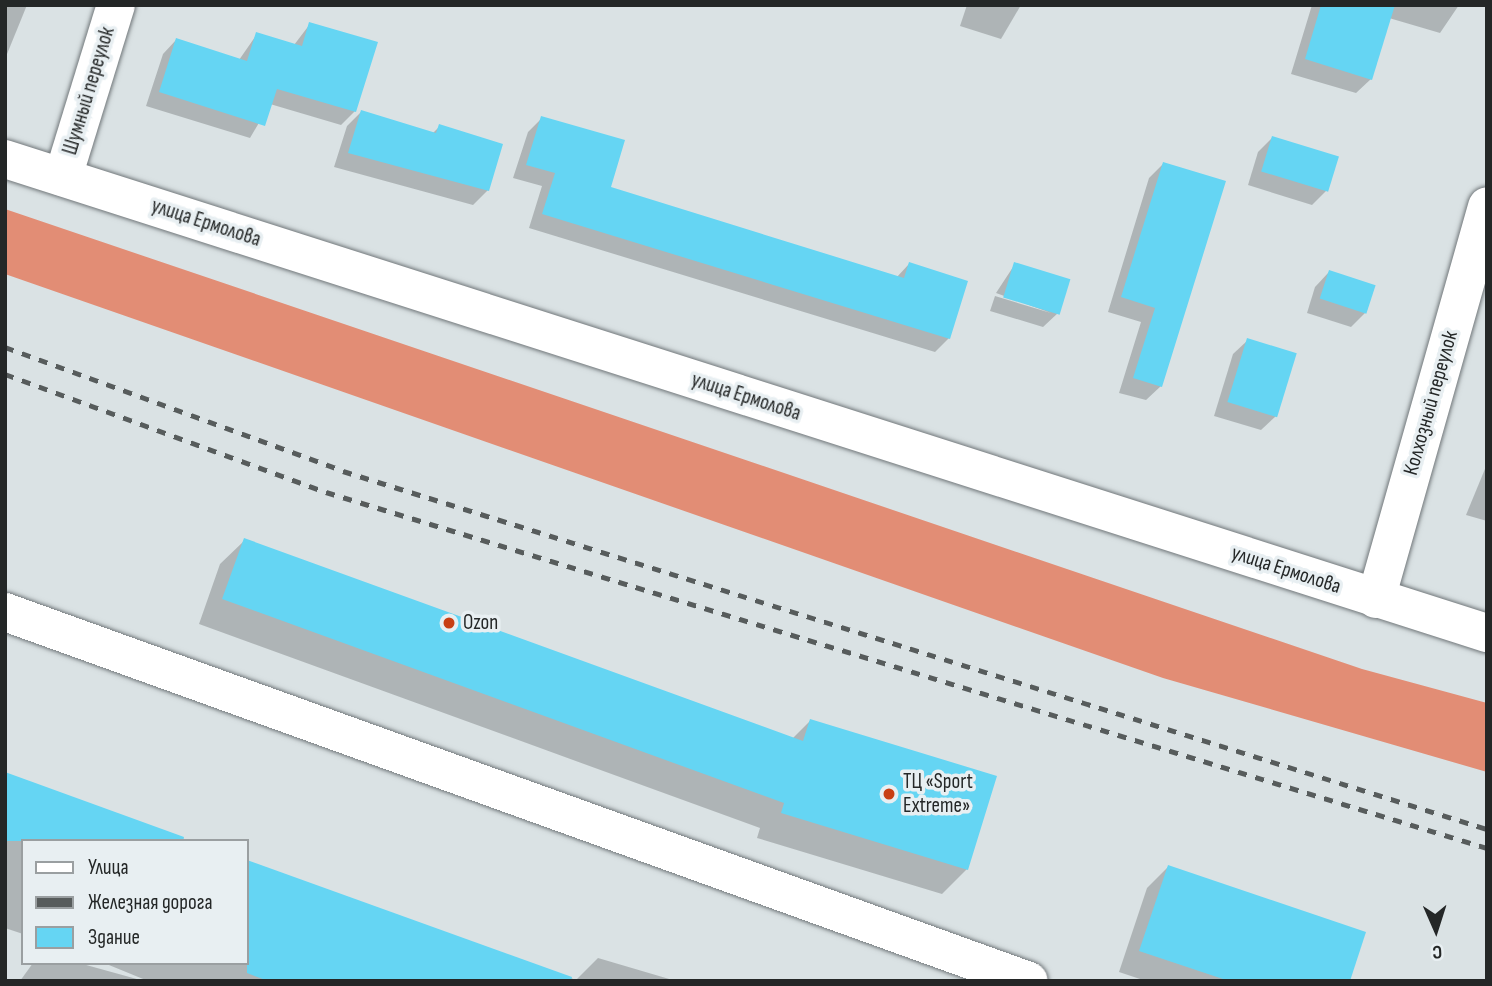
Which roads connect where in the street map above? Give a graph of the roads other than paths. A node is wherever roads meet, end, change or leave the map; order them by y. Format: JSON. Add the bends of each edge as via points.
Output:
{"nodes":[{"id":1,"x":116,"y":5,"type":"edge"},
{"id":2,"x":5,"y":159,"type":"edge"},
{"id":3,"x":63,"y":177,"type":"junction"},
{"id":4,"x":1487,"y":206,"type":"edge"},
{"id":5,"x":1376,"y":599,"type":"junction"},
{"id":6,"x":5,"y":612,"type":"edge"},
{"id":7,"x":1487,"y":633,"type":"edge"},
{"id":8,"x":1029,"y":981,"type":"edge"}],
"edges":[{"from":1,"to":3,"type":"street","name":"Шумный переулок"},
{"from":2,"to":3,"type":"street","name":"улица Ермолова"},
{"from":3,"to":5,"type":"street","name":"улица Ермолова"},
{"from":4,"to":5,"type":"street","name":"Колхозный переулок"},
{"from":5,"to":7,"type":"street","name":"улица Ермолова"},
{"from":6,"to":8,"type":"street"}]}
